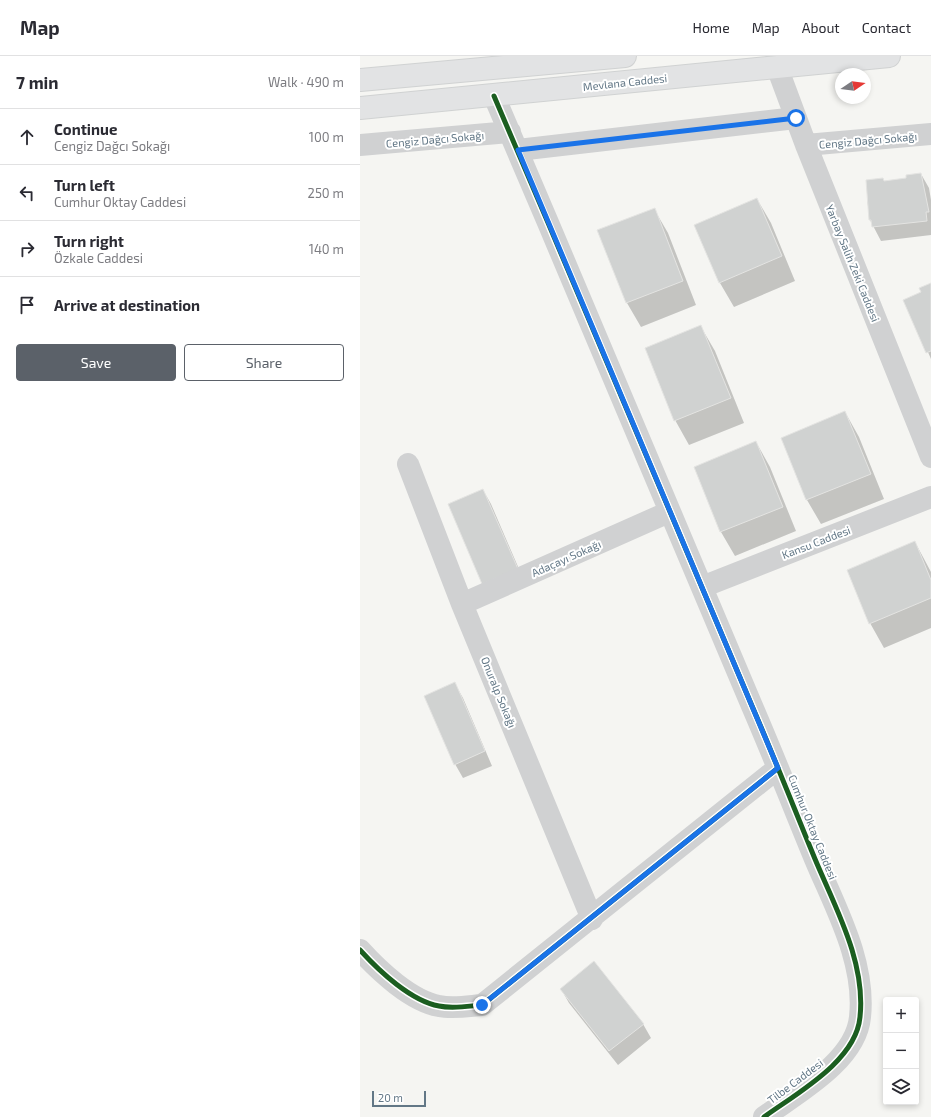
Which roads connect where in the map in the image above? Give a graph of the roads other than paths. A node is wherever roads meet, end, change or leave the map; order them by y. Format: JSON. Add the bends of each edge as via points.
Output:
{"nodes":[{"id":1,"x":625,"y":56,"type":"edge"},
{"id":2,"x":889,"y":56,"type":"edge"},
{"id":3,"x":777,"y":67,"type":"junction"},
{"id":4,"x":360,"y":80,"type":"edge"},
{"id":5,"x":494,"y":96,"type":"junction"},
{"id":6,"x":360,"y":108,"type":"edge"},
{"id":7,"x":796,"y":118,"type":"junction"},
{"id":8,"x":931,"y":134,"type":"edge"},
{"id":9,"x":514,"y":141,"type":"junction"},
{"id":10,"x":806,"y":145,"type":"junction"},
{"id":11,"x":360,"y":146,"type":"edge"},
{"id":12,"x":931,"y":457,"type":"edge"},
{"id":13,"x":408,"y":464,"type":"dead end"},
{"id":14,"x":931,"y":497,"type":"edge"},
{"id":15,"x":669,"y":512,"type":"junction"},
{"id":16,"x":702,"y":587,"type":"junction"},
{"id":17,"x":462,"y":604,"type":"junction"},
{"id":18,"x":778,"y":768,"type":"junction"},
{"id":19,"x":592,"y":919,"type":"junction"},
{"id":20,"x":360,"y":950,"type":"edge"},
{"id":21,"x":860,"y":1018,"type":"joint"},
{"id":22,"x":764,"y":1117,"type":"edge"}],
"edges":[{"from":1,"to":4,"type":"main road"},
{"from":2,"to":3,"type":"main road","name":"Mevlana Caddesi"},
{"from":3,"to":5,"type":"main road","name":"Mevlana Caddesi"},
{"from":3,"to":7,"type":"street","name":"Yarbay Salih Zeki Caddesi"},
{"from":5,"to":6,"type":"main road","name":"Mevlana Caddesi"},
{"from":5,"to":9,"type":"street","name":"Cumhur Oktay Caddesi"},
{"from":7,"to":9,"type":"street","name":"Cengiz Dağcı Sokağı"},
{"from":7,"to":10,"type":"street","name":"Yarbay Salih Zeki Caddesi"},
{"from":8,"to":10,"type":"street","name":"Cengiz Dağcı Sokağı"},
{"from":9,"to":11,"type":"street","name":"Cengiz Dağcı Sokağı"},
{"from":9,"to":15,"type":"street","name":"Cumhur Oktay Caddesi"},
{"from":10,"to":12,"type":"street","name":"Yarbay Salih Zeki Caddesi"},
{"from":13,"to":17,"type":"street","name":"Onuralp Sokağı"},
{"from":14,"to":16,"type":"street","name":"Kansu Caddesi"},
{"from":15,"to":16,"type":"street","name":"Cumhur Oktay Caddesi"},
{"from":15,"to":17,"type":"street","name":"Adaçayı Sokağı"},
{"from":16,"to":18,"type":"street","name":"Cumhur Oktay Caddesi"},
{"from":17,"to":19,"type":"street","name":"Onuralp Sokağı"},
{"from":18,"to":19,"type":"street"},
{"from":18,"to":21,"type":"street","name":"Cumhur Oktay Caddesi","via":[[847,938],[857,973]]},
{"from":19,"to":20,"type":"street","via":[[482,1005],[440,1007],[423,1002],[404,990]]},
{"from":21,"to":22,"type":"street","name":"Tilbe Caddesi","via":[[855,1036],[836,1062]]}]}
